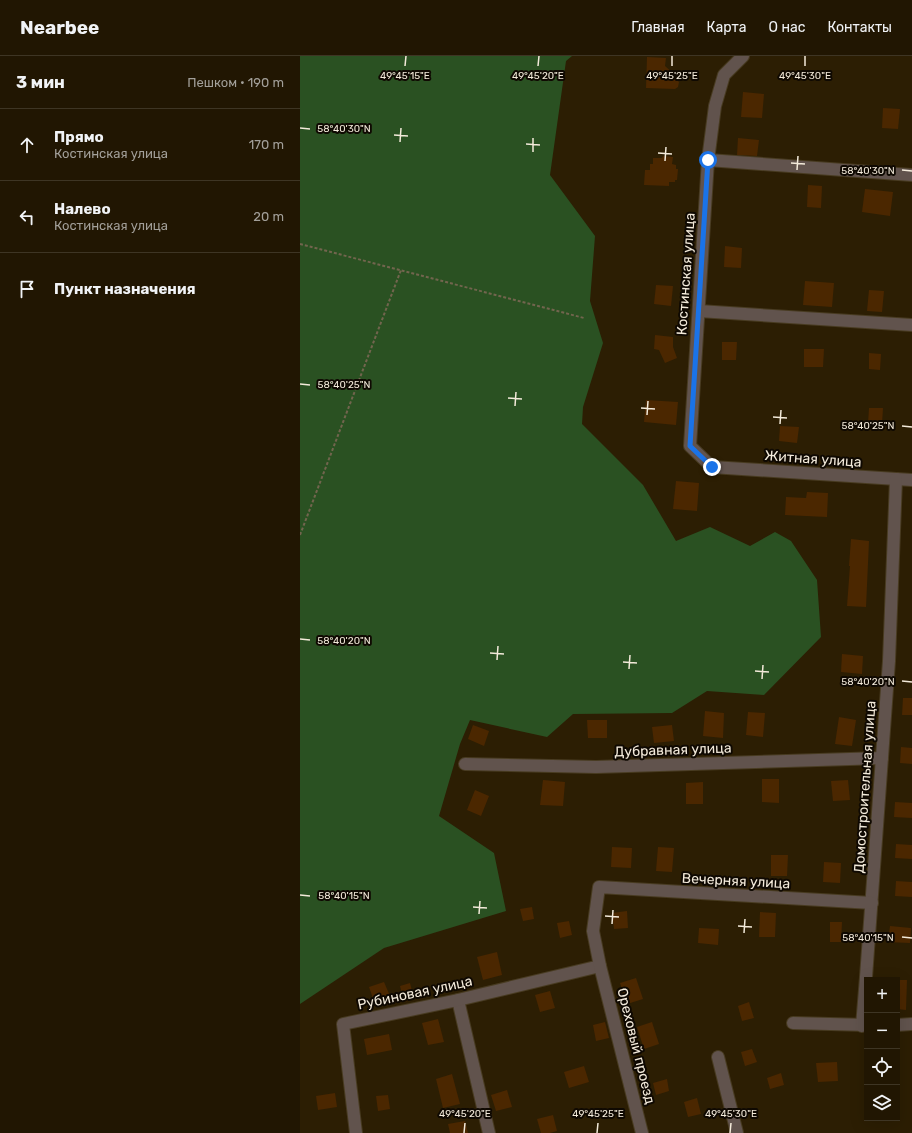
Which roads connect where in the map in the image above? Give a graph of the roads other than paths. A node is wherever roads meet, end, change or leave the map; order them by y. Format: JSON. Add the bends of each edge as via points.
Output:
{"nodes":[{"id":1,"x":743,"y":56,"type":"edge"},
{"id":2,"x":708,"y":160,"type":"junction"},
{"id":3,"x":912,"y":175,"type":"edge"},
{"id":4,"x":699,"y":311,"type":"junction"},
{"id":5,"x":912,"y":325,"type":"edge"},
{"id":6,"x":712,"y":467,"type":"joint"},
{"id":7,"x":896,"y":479,"type":"junction"},
{"id":8,"x":912,"y":480,"type":"edge"},
{"id":9,"x":882,"y":758,"type":"junction"},
{"id":10,"x":465,"y":764,"type":"dead end"},
{"id":11,"x":599,"y":887,"type":"joint"},
{"id":12,"x":872,"y":903,"type":"junction"},
{"id":13,"x":600,"y":966,"type":"junction"},
{"id":14,"x":458,"y":1000,"type":"junction"},
{"id":15,"x":865,"y":1013,"type":"edge"},
{"id":16,"x":793,"y":1023,"type":"dead end"},
{"id":17,"x":900,"y":1024,"type":"edge"},
{"id":18,"x":912,"y":1024,"type":"edge"},
{"id":19,"x":864,"y":1026,"type":"edge"},
{"id":20,"x":718,"y":1057,"type":"dead end"},
{"id":21,"x":356,"y":1133,"type":"edge"},
{"id":22,"x":489,"y":1133,"type":"edge"},
{"id":23,"x":642,"y":1133,"type":"edge"},
{"id":24,"x":737,"y":1133,"type":"edge"}],
"edges":[{"from":1,"to":2,"type":"street","name":"Костинская улица","via":[[724,75],[715,106]]},
{"from":2,"to":3,"type":"street"},
{"from":2,"to":4,"type":"street","name":"Костинская улица"},
{"from":4,"to":5,"type":"street"},
{"from":4,"to":6,"type":"street","name":"Костинская улица","via":[[690,446]]},
{"from":6,"to":7,"type":"street","name":"Житная улица"},
{"from":7,"to":8,"type":"street","name":"Житная улица"},
{"from":7,"to":9,"type":"street","name":"Домостроительная улица"},
{"from":9,"to":10,"type":"street","name":"Дубравная улица","via":[[596,767]]},
{"from":9,"to":12,"type":"street","name":"Домостроительная улица"},
{"from":11,"to":12,"type":"street","name":"Вечерняя улица"},
{"from":11,"to":13,"type":"street","name":"Ореховый проезд","via":[[593,931]]},
{"from":12,"to":15,"type":"street","name":"Домостроительная улица"},
{"from":13,"to":14,"type":"street","name":"Рубиновая улица"},
{"from":13,"to":23,"type":"street","name":"Ореховый проезд"},
{"from":14,"to":21,"type":"street","name":"Рубиновая улица","via":[[343,1024]]},
{"from":14,"to":22,"type":"street"},
{"from":16,"to":19,"type":"street"},
{"from":17,"to":18,"type":"street"},
{"from":20,"to":24,"type":"street"}]}
